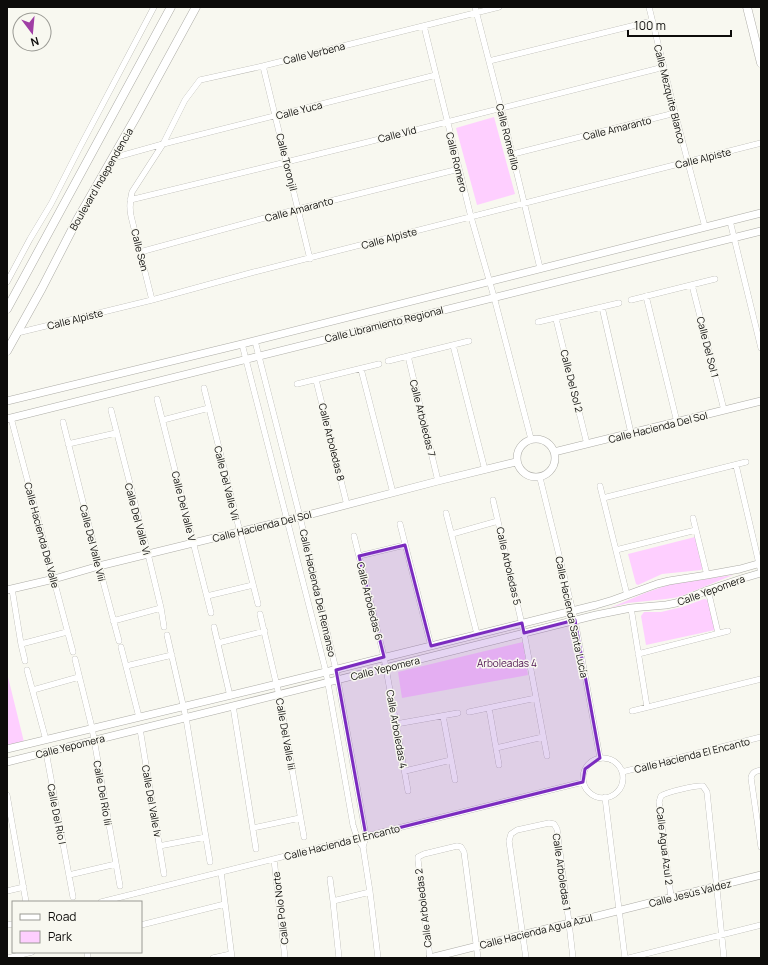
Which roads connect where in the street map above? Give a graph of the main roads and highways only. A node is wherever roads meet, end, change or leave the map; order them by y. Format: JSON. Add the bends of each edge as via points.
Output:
{"nodes":[{"id":1,"x":171,"y":7,"type":"edge"},
{"id":2,"x":196,"y":7,"type":"edge"},
{"id":3,"x":747,"y":7,"type":"edge"},
{"id":4,"x":761,"y":63,"type":"edge"},
{"id":5,"x":7,"y":309,"type":"edge"},
{"id":6,"x":7,"y":351,"type":"edge"}],
"edges":[{"from":1,"to":5,"type":"main road","name":"Boulevard Independencia"},
{"from":2,"to":6,"type":"main road","name":"Boulevard Independencia"},
{"from":3,"to":4,"type":"main road"}]}
